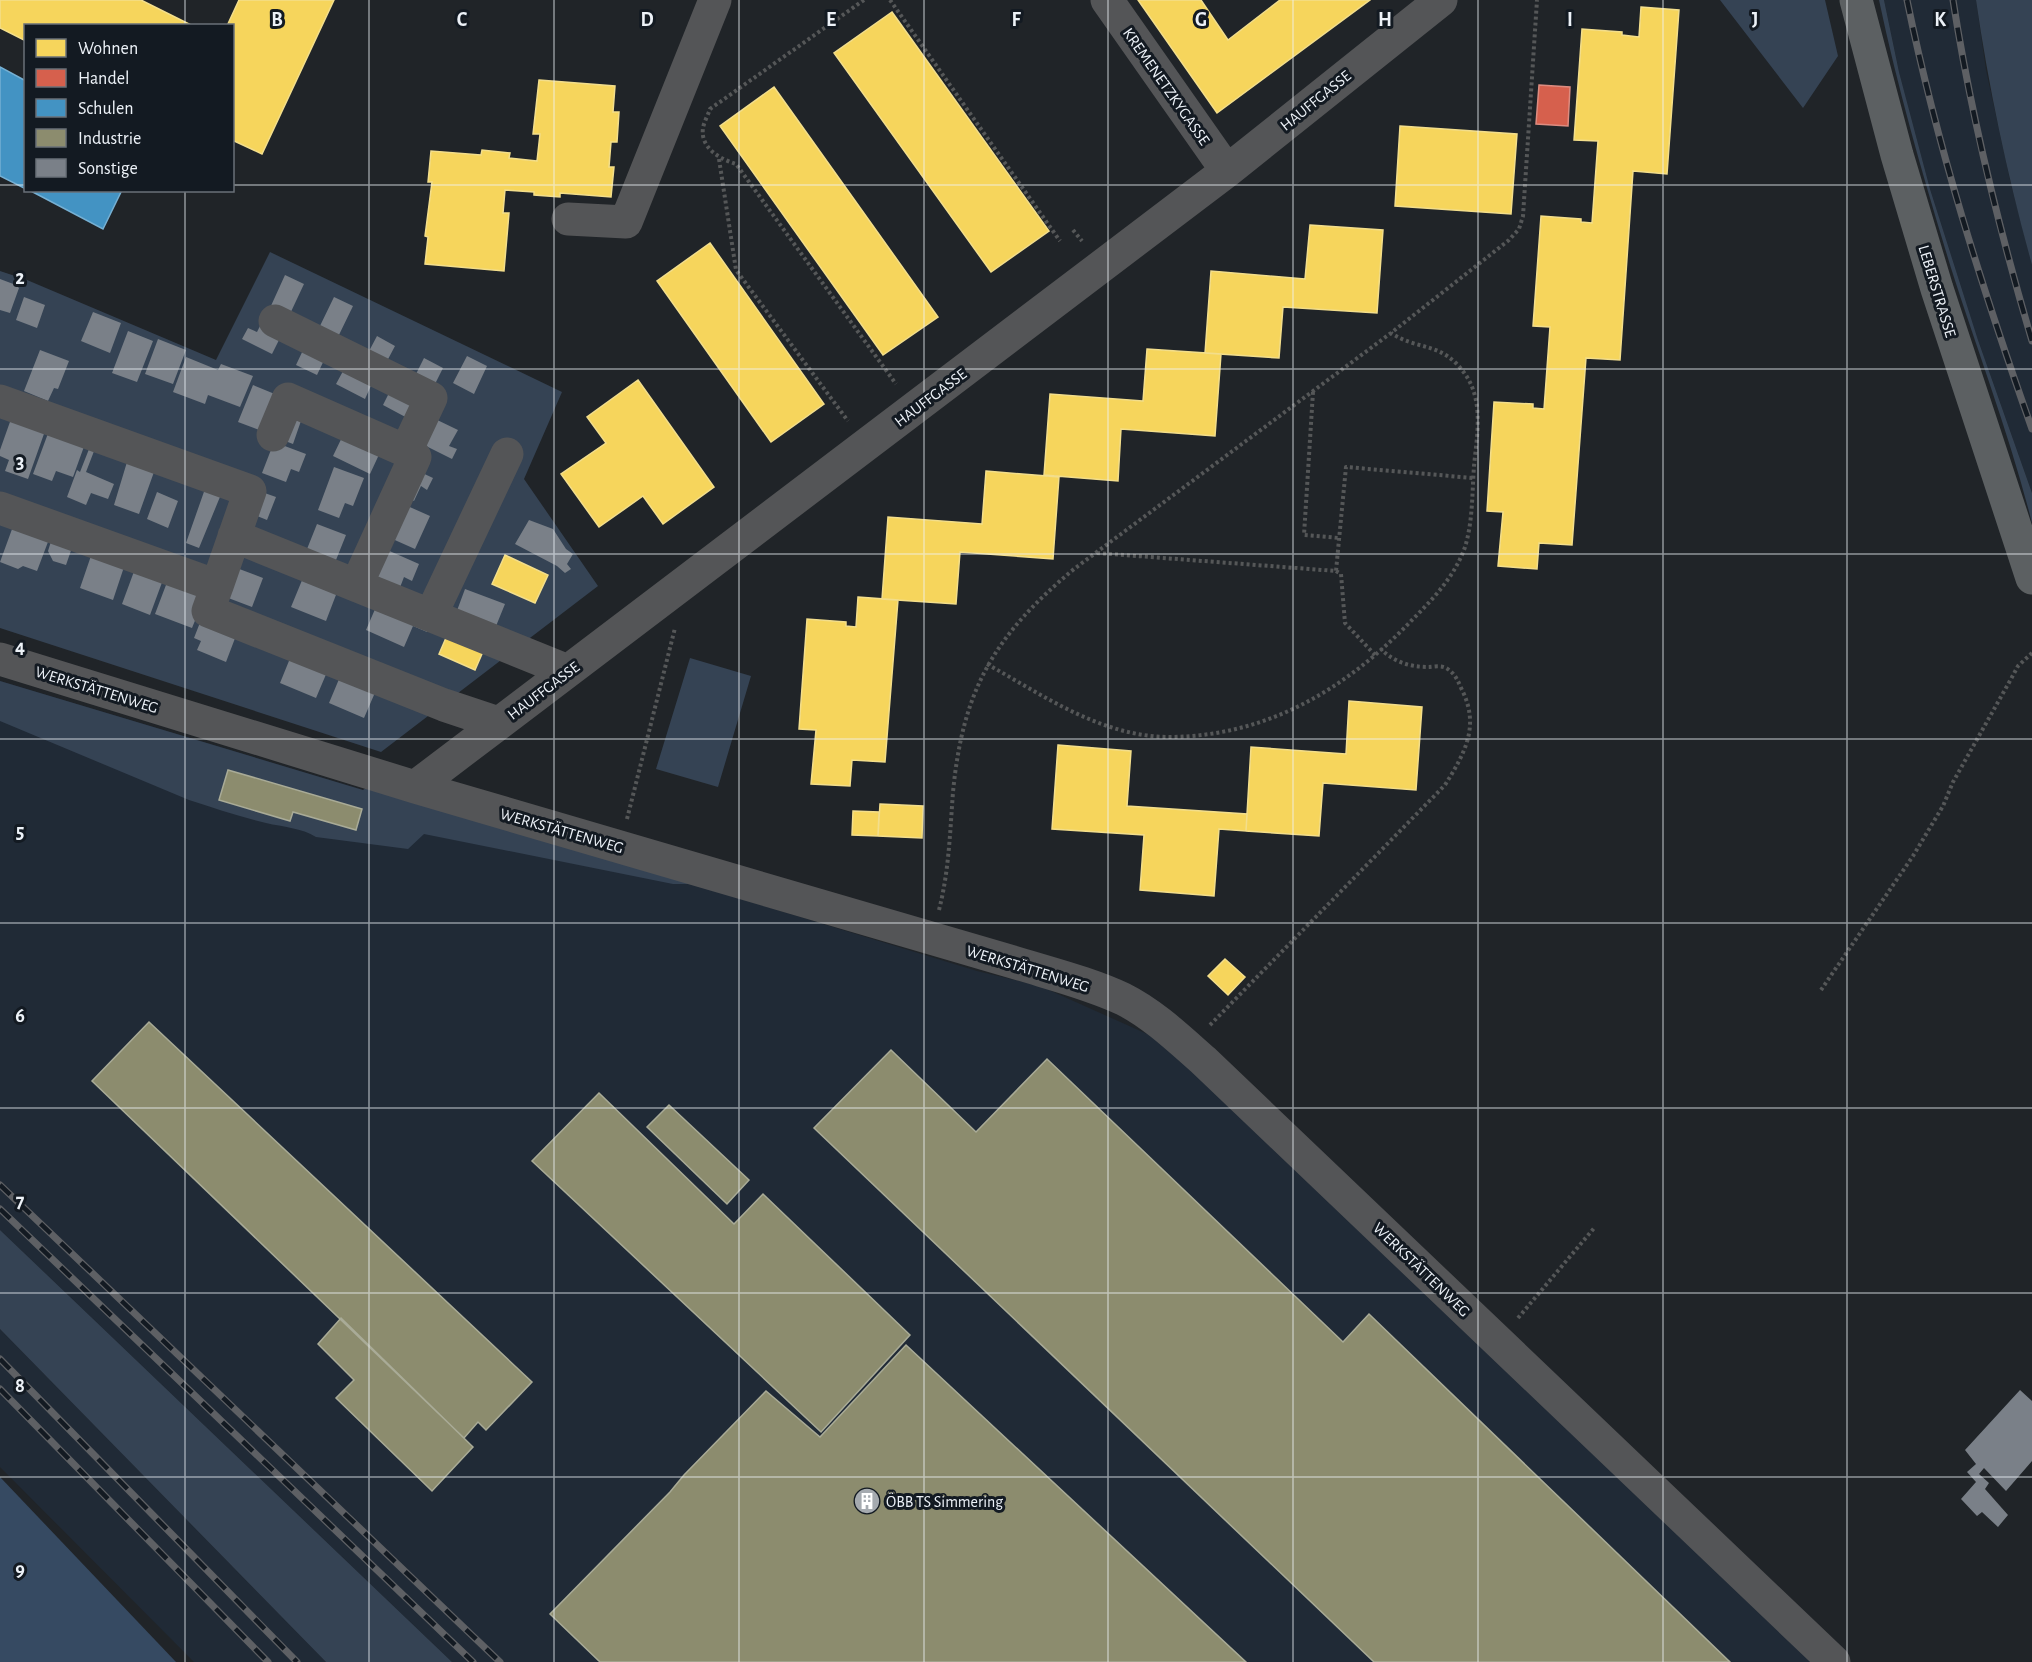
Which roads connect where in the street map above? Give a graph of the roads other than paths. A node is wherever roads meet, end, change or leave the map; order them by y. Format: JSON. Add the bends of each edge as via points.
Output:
{"nodes":[{"id":1,"x":715,"y":0,"type":"edge"},
{"id":2,"x":1107,"y":0,"type":"edge"},
{"id":3,"x":1441,"y":0,"type":"edge"},
{"id":4,"x":1856,"y":0,"type":"edge"},
{"id":5,"x":1227,"y":171,"type":"junction"},
{"id":6,"x":568,"y":219,"type":"dead end"},
{"id":7,"x":274,"y":321,"type":"dead end"},
{"id":8,"x":0,"y":400,"type":"edge"},
{"id":9,"x":273,"y":435,"type":"dead end"},
{"id":10,"x":406,"y":451,"type":"junction"},
{"id":11,"x":507,"y":454,"type":"dead end"},
{"id":12,"x":0,"y":508,"type":"edge"},
{"id":13,"x":234,"y":536,"type":"junction"},
{"id":14,"x":2032,"y":578,"type":"edge"},
{"id":15,"x":357,"y":584,"type":"junction"},
{"id":16,"x":217,"y":586,"type":"junction"},
{"id":17,"x":431,"y":615,"type":"junction"},
{"id":18,"x":0,"y":659,"type":"edge"},
{"id":19,"x":568,"y":671,"type":"junction"},
{"id":20,"x":498,"y":723,"type":"junction"},
{"id":21,"x":415,"y":787,"type":"junction"},
{"id":22,"x":1834,"y":1662,"type":"edge"}],
"edges":[{"from":1,"to":6,"type":"street","via":[[626,222]]},
{"from":2,"to":5,"type":"street","name":"KREMENETZKYGASSE"},
{"from":3,"to":5,"type":"street","name":"HAUFFGASSE"},
{"from":4,"to":14,"type":"main road","name":"LEBERSTRASSE","via":[[1937,289]]},
{"from":5,"to":19,"type":"street","name":"HAUFFGASSE"},
{"from":7,"to":10,"type":"street","via":[[431,398]]},
{"from":8,"to":13,"type":"street","via":[[250,491]]},
{"from":9,"to":10,"type":"street","via":[[288,399]]},
{"from":10,"to":15,"type":"street","via":[[415,457]]},
{"from":11,"to":17,"type":"street"},
{"from":12,"to":16,"type":"street"},
{"from":13,"to":15,"type":"street"},
{"from":13,"to":16,"type":"street"},
{"from":15,"to":17,"type":"street"},
{"from":16,"to":20,"type":"street","via":[[208,611]]},
{"from":17,"to":19,"type":"street"},
{"from":18,"to":21,"type":"street","name":"WERKSTÄTTENWEG"},
{"from":19,"to":20,"type":"street","name":"HAUFFGASSE"},
{"from":20,"to":21,"type":"street","name":"HAUFFGASSE"},
{"from":21,"to":22,"type":"street","name":"WERKSTÄTTENWEG","via":[[1023,964],[1123,999],[1188,1047]]}]}
